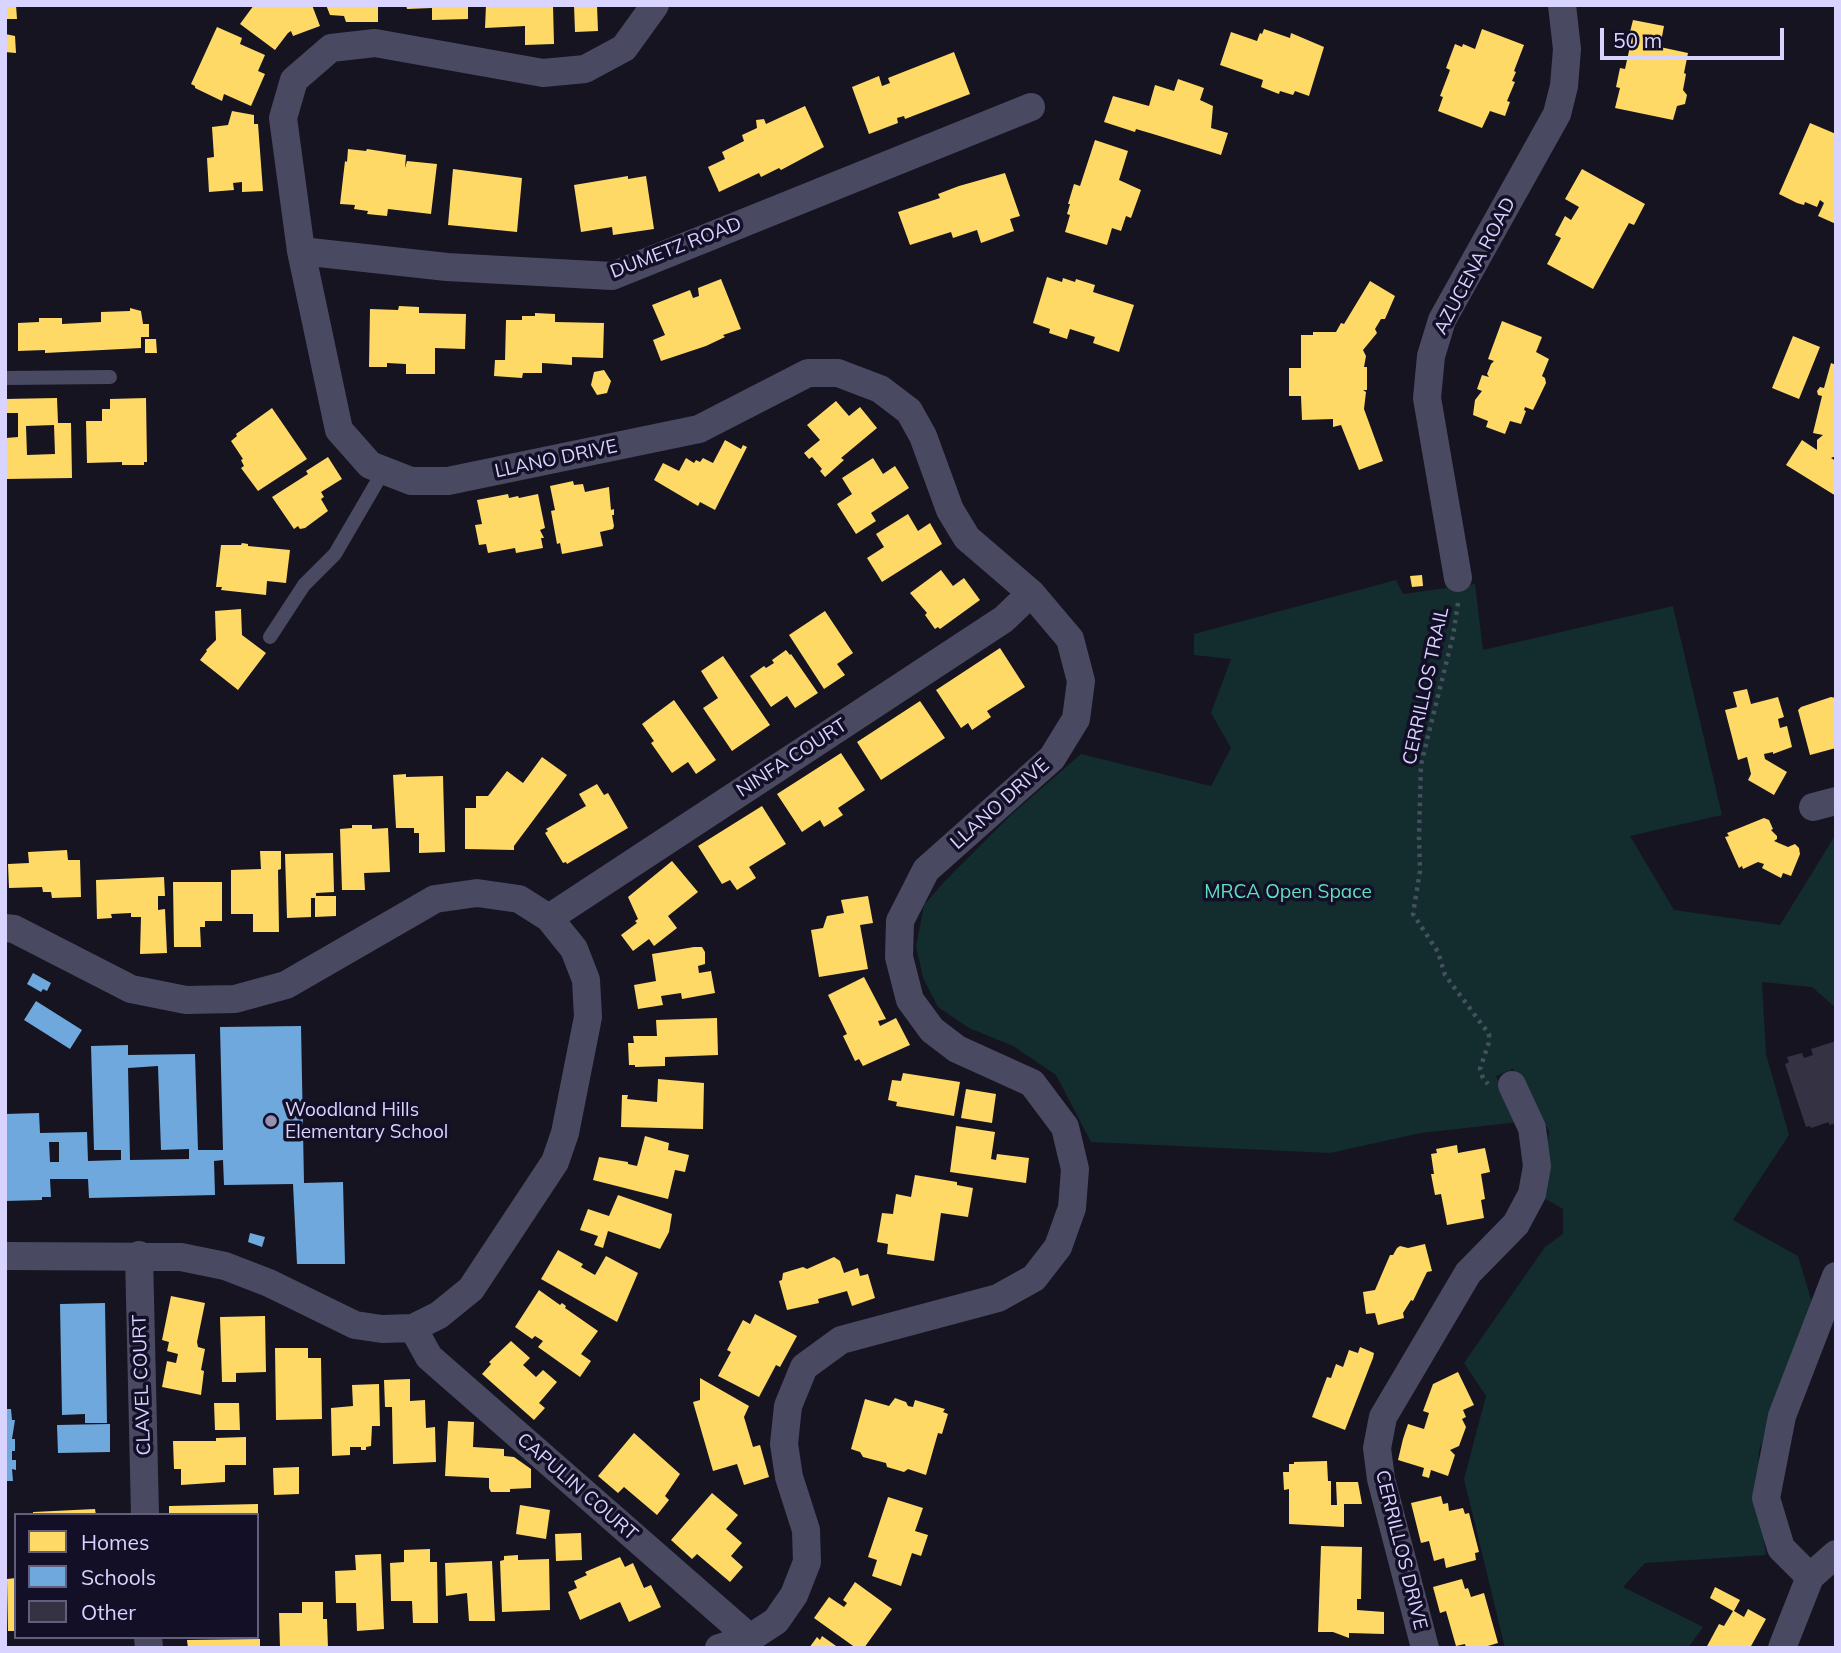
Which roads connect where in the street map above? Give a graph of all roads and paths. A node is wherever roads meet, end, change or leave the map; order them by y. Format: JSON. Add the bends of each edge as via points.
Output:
{"nodes":[{"id":1,"x":655,"y":5,"type":"edge"},
{"id":2,"x":1562,"y":5,"type":"edge"},
{"id":3,"x":1031,"y":107,"type":"dead end"},
{"id":4,"x":301,"y":251,"type":"junction"},
{"id":5,"x":110,"y":377,"type":"dead end"},
{"id":6,"x":5,"y":378,"type":"edge"},
{"id":7,"x":384,"y":470,"type":"junction"},
{"id":8,"x":1458,"y":578,"type":"joint"},
{"id":9,"x":1031,"y":593,"type":"junction"},
{"id":10,"x":270,"y":637,"type":"dead end"},
{"id":11,"x":549,"y":918,"type":"junction"},
{"id":12,"x":5,"y":928,"type":"edge"},
{"id":13,"x":1512,"y":1086,"type":"joint"},
{"id":14,"x":139,"y":1255,"type":"junction"},
{"id":15,"x":5,"y":1256,"type":"edge"},
{"id":16,"x":1836,"y":1276,"type":"edge"},
{"id":17,"x":413,"y":1328,"type":"junction"},
{"id":18,"x":145,"y":1513,"type":"edge"},
{"id":19,"x":1836,"y":1554,"type":"edge"},
{"id":20,"x":1810,"y":1577,"type":"junction"},
{"id":21,"x":750,"y":1638,"type":"junction"},
{"id":22,"x":719,"y":1648,"type":"edge"},
{"id":23,"x":1425,"y":1648,"type":"edge"},
{"id":24,"x":1782,"y":1648,"type":"edge"}],
"edges":[{"from":1,"to":4,"type":"street","name":"LLANO DRIVE","via":[[624,48],[585,69],[543,73],[375,43],[331,48],[294,80],[283,118]]},
{"from":2,"to":8,"type":"street","name":"AZUCENA ROAD","via":[[1567,48],[1557,114],[1442,320],[1431,356],[1427,398]]},
{"from":3,"to":4,"type":"street","name":"DUMETZ ROAD","via":[[612,276],[447,267]]},
{"from":4,"to":7,"type":"street","name":"LLANO DRIVE","via":[[339,430],[370,465]]},
{"from":5,"to":6,"type":"lane"},
{"from":7,"to":9,"type":"street","name":"LLANO DRIVE","via":[[411,481],[448,481],[699,429],[808,373],[838,373],[880,389],[909,411],[950,510],[967,538]]},
{"from":7,"to":10,"type":"lane","via":[[335,554],[304,585]]},
{"from":8,"to":13,"type":"path","name":"CERRILLOS TRAIL","via":[[1453,636],[1421,764],[1420,871],[1413,915],[1438,951],[1445,975],[1489,1034],[1480,1069],[1483,1078],[1488,1084]]},
{"from":9,"to":11,"type":"street","name":"NINFA COURT","via":[[1004,619]]},
{"from":9,"to":21,"type":"street","name":"LLANO DRIVE","via":[[1070,639],[1081,681],[1076,719],[1052,758],[926,870],[900,921],[899,957],[910,1000],[932,1030],[957,1049],[1032,1083],[1065,1127],[1075,1169],[1072,1208],[1058,1247],[1034,1278],[998,1298],[841,1340],[804,1367],[788,1406],[784,1444],[806,1530],[807,1562],[776,1621]]},
{"from":11,"to":12,"type":"street","via":[[519,899],[477,893],[435,899],[286,985],[234,999],[186,1000],[131,989]]},
{"from":11,"to":17,"type":"street","via":[[574,949],[586,980],[588,1017],[565,1133],[555,1162],[471,1289],[439,1315]]},
{"from":13,"to":23,"type":"street","name":"CERRILLOS DRIVE","via":[[1532,1128],[1537,1166],[1532,1194],[1516,1224],[1468,1273],[1383,1417],[1377,1448]]},
{"from":14,"to":15,"type":"street"},
{"from":14,"to":17,"type":"street","via":[[225,1266],[355,1325]]},
{"from":14,"to":18,"type":"street","name":"CLAVEL COURT"},
{"from":16,"to":20,"type":"street","via":[[1782,1416],[1766,1498],[1781,1548]]},
{"from":17,"to":21,"type":"street","name":"CAPULIN COURT","via":[[429,1357]]},
{"from":19,"to":20,"type":"street"},
{"from":20,"to":24,"type":"street"},
{"from":21,"to":22,"type":"street","name":"LLANO DRIVE"}]}
